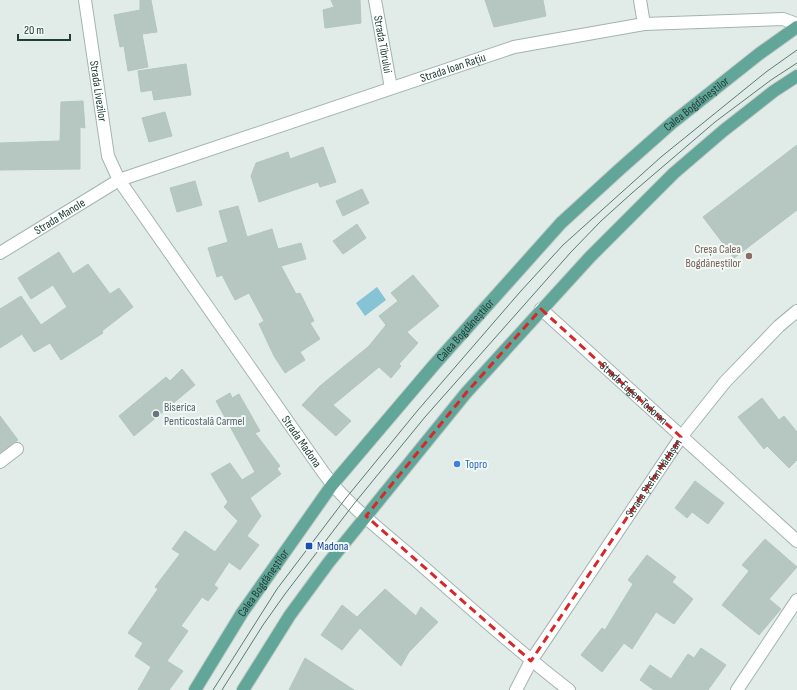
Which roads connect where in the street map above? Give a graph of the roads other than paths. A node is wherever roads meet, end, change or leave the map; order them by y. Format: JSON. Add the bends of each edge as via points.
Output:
{"nodes":[{"id":1,"x":85,"y":0,"type":"edge"},
{"id":2,"x":375,"y":0,"type":"edge"},
{"id":3,"x":640,"y":0,"type":"edge"},
{"id":4,"x":644,"y":24,"type":"junction"},
{"id":5,"x":797,"y":27,"type":"edge"},
{"id":6,"x":797,"y":76,"type":"edge"},
{"id":7,"x":391,"y":88,"type":"junction"},
{"id":8,"x":119,"y":180,"type":"junction"},
{"id":9,"x":0,"y":253,"type":"edge"},
{"id":10,"x":541,"y":309,"type":"junction"},
{"id":11,"x":797,"y":311,"type":"edge"},
{"id":12,"x":681,"y":437,"type":"junction"},
{"id":13,"x":17,"y":448,"type":"dead end"},
{"id":14,"x":0,"y":462,"type":"edge"},
{"id":15,"x":332,"y":485,"type":"junction"},
{"id":16,"x":366,"y":516,"type":"junction"},
{"id":17,"x":797,"y":541,"type":"edge"},
{"id":18,"x":797,"y":600,"type":"edge"},
{"id":19,"x":531,"y":662,"type":"junction"},
{"id":20,"x":195,"y":690,"type":"edge"},
{"id":21,"x":242,"y":690,"type":"edge"},
{"id":22,"x":516,"y":690,"type":"edge"},
{"id":23,"x":569,"y":690,"type":"edge"},
{"id":24,"x":737,"y":690,"type":"edge"}],
"edges":[{"from":1,"to":8,"type":"street","name":"Strada Livezilor","via":[[108,156]]},
{"from":2,"to":7,"type":"street","name":"Strada Tibrului"},
{"from":3,"to":4,"type":"street"},
{"from":4,"to":5,"type":"street","name":"Strada Ioan Rațiu","via":[[783,19]]},
{"from":4,"to":7,"type":"street","name":"Strada Ioan Rațiu","via":[[514,47]]},
{"from":5,"to":15,"type":"main road","name":"Calea Bogdăneștilor","via":[[672,123],[561,223],[434,365]]},
{"from":6,"to":10,"type":"main road","via":[[723,131],[674,173]]},
{"from":7,"to":8,"type":"street","name":"Strada Ioan Rațiu"},
{"from":8,"to":9,"type":"street","name":"Strada Manole"},
{"from":8,"to":15,"type":"street","name":"Strada Madona"},
{"from":10,"to":12,"type":"street","name":"Strada Eugen Todoran"},
{"from":10,"to":16,"type":"main road","via":[[466,392]]},
{"from":11,"to":12,"type":"street","name":"Strada Ștefan Nădășan","via":[[725,382]]},
{"from":12,"to":17,"type":"street","name":"Strada Eugen Todoran"},
{"from":12,"to":19,"type":"street","name":"Strada Ștefan Nădășan"},
{"from":13,"to":14,"type":"street"},
{"from":15,"to":16,"type":"street","name":"Strada Madona"},
{"from":15,"to":20,"type":"main road","name":"Calea Bogdăneștilor","via":[[242,613]]},
{"from":16,"to":19,"type":"street","name":"Strada Madona"},
{"from":16,"to":21,"type":"main road","via":[[290,615]]},
{"from":18,"to":24,"type":"street"},
{"from":19,"to":22,"type":"street","name":"Strada Ștefan Nădășan"},
{"from":19,"to":23,"type":"street","name":"Strada Madona"}]}
